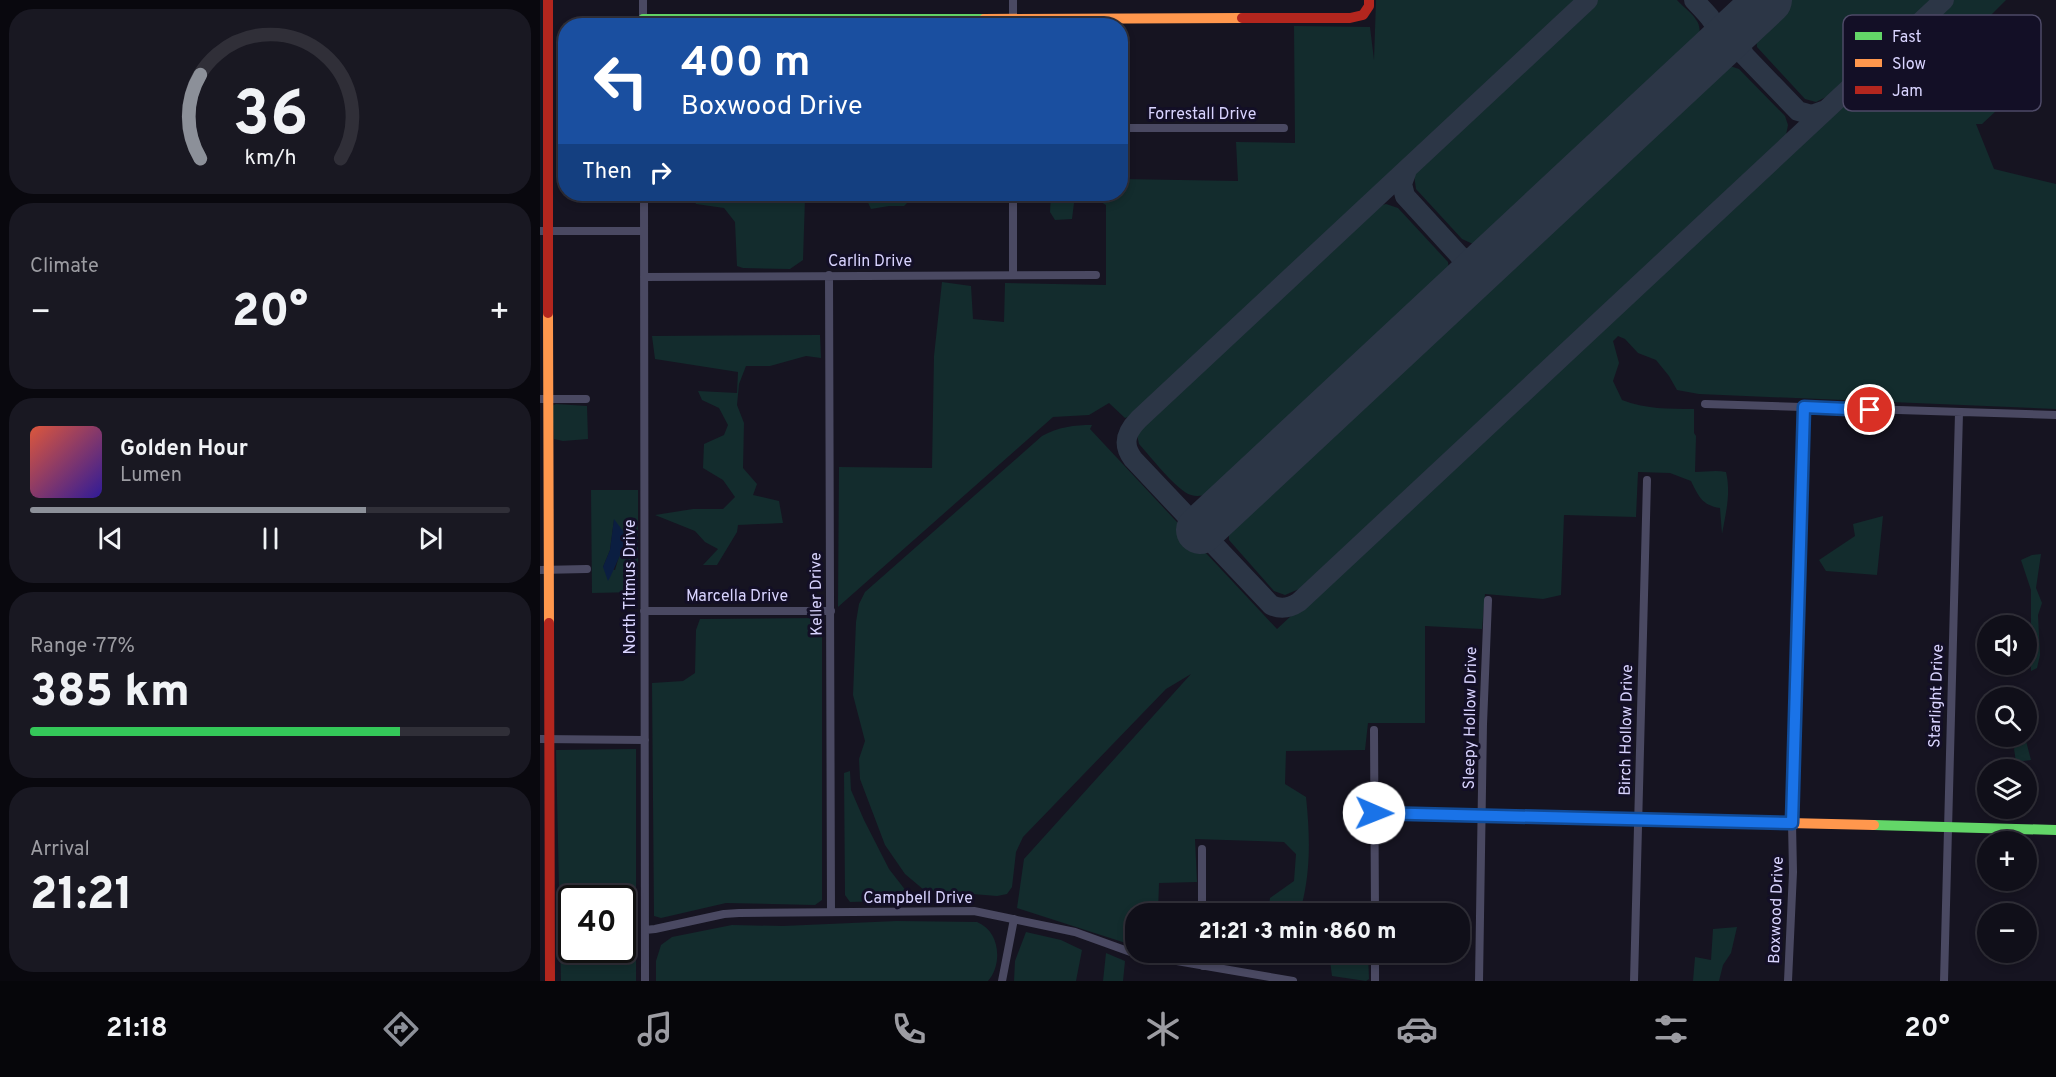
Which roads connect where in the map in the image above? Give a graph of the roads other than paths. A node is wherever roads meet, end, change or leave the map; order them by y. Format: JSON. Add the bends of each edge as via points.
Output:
{"nodes":[{"id":1,"x":548,"y":0,"type":"edge"},
{"id":2,"x":643,"y":0,"type":"edge"},
{"id":3,"x":1013,"y":0,"type":"edge"},
{"id":4,"x":1369,"y":0,"type":"edge"},
{"id":5,"x":643,"y":18,"type":"edge"},
{"id":6,"x":1013,"y":18,"type":"edge"},
{"id":7,"x":1128,"y":21,"type":"edge"},
{"id":8,"x":544,"y":67,"type":"edge"},
{"id":9,"x":1128,"y":128,"type":"edge"},
{"id":10,"x":1284,"y":128,"type":"dead end"},
{"id":11,"x":644,"y":201,"type":"edge"},
{"id":12,"x":1013,"y":201,"type":"edge"},
{"id":13,"x":544,"y":231,"type":"edge"},
{"id":14,"x":644,"y":231,"type":"junction"},
{"id":15,"x":1013,"y":274,"type":"junction"},
{"id":16,"x":1096,"y":275,"type":"dead end"},
{"id":17,"x":829,"y":276,"type":"junction"},
{"id":18,"x":644,"y":277,"type":"junction"},
{"id":19,"x":544,"y":399,"type":"edge"},
{"id":20,"x":586,"y":399,"type":"dead end"},
{"id":21,"x":1705,"y":404,"type":"dead end"},
{"id":22,"x":1804,"y":407,"type":"junction"},
{"id":23,"x":1959,"y":413,"type":"junction"},
{"id":24,"x":2056,"y":415,"type":"edge"},
{"id":25,"x":1647,"y":480,"type":"dead end"},
{"id":26,"x":544,"y":570,"type":"edge"},
{"id":27,"x":587,"y":570,"type":"dead end"},
{"id":28,"x":1488,"y":600,"type":"dead end"},
{"id":29,"x":644,"y":610,"type":"junction"},
{"id":30,"x":831,"y":611,"type":"junction"},
{"id":31,"x":1374,"y":730,"type":"dead end"},
{"id":32,"x":544,"y":739,"type":"edge"},
{"id":33,"x":645,"y":740,"type":"junction"},
{"id":34,"x":1374,"y":813,"type":"junction"},
{"id":35,"x":1482,"y":814,"type":"junction"},
{"id":36,"x":1638,"y":819,"type":"junction"},
{"id":37,"x":1792,"y":823,"type":"junction"},
{"id":38,"x":1948,"y":827,"type":"junction"},
{"id":39,"x":2056,"y":830,"type":"edge"},
{"id":40,"x":1202,"y":849,"type":"dead end"},
{"id":41,"x":1202,"y":903,"type":"edge"},
{"id":42,"x":1375,"y":903,"type":"edge"},
{"id":43,"x":831,"y":912,"type":"junction"},
{"id":44,"x":1014,"y":919,"type":"junction"},
{"id":45,"x":645,"y":930,"type":"junction"},
{"id":46,"x":1375,"y":963,"type":"edge"},
{"id":47,"x":1203,"y":966,"type":"joint"},
{"id":48,"x":550,"y":981,"type":"edge"},
{"id":49,"x":645,"y":981,"type":"edge"},
{"id":50,"x":1002,"y":981,"type":"edge"},
{"id":51,"x":1293,"y":981,"type":"edge"},
{"id":52,"x":1375,"y":981,"type":"edge"},
{"id":53,"x":1479,"y":981,"type":"edge"},
{"id":54,"x":1634,"y":981,"type":"edge"},
{"id":55,"x":1788,"y":981,"type":"edge"},
{"id":56,"x":1944,"y":981,"type":"edge"}],
"edges":[{"from":1,"to":8,"type":"street"},
{"from":2,"to":5,"type":"street"},
{"from":3,"to":6,"type":"street"},
{"from":4,"to":7,"type":"street","via":[[1363,15],[1357,17]]},
{"from":8,"to":13,"type":"street"},
{"from":9,"to":10,"type":"street","name":"Forrestall Drive"},
{"from":11,"to":14,"type":"street","name":"North Titmus Drive"},
{"from":12,"to":15,"type":"street"},
{"from":13,"to":14,"type":"street"},
{"from":13,"to":19,"type":"street"},
{"from":14,"to":18,"type":"street","name":"North Titmus Drive"},
{"from":15,"to":16,"type":"street","name":"Carlin Drive"},
{"from":15,"to":17,"type":"street","name":"Carlin Drive"},
{"from":17,"to":18,"type":"street","name":"Carlin Drive"},
{"from":17,"to":30,"type":"street","name":"Keller Drive"},
{"from":18,"to":29,"type":"street","name":"North Titmus Drive"},
{"from":19,"to":20,"type":"street"},
{"from":19,"to":26,"type":"street"},
{"from":21,"to":22,"type":"street"},
{"from":22,"to":23,"type":"street"},
{"from":22,"to":37,"type":"street","name":"Boxwood Drive"},
{"from":23,"to":24,"type":"street"},
{"from":23,"to":38,"type":"street","name":"Starlight Drive"},
{"from":25,"to":36,"type":"street","name":"Birch Hollow Drive"},
{"from":26,"to":27,"type":"street"},
{"from":26,"to":32,"type":"street"},
{"from":28,"to":35,"type":"street","name":"Sleepy Hollow Drive"},
{"from":29,"to":30,"type":"street","name":"Marcella Drive"},
{"from":29,"to":33,"type":"street","name":"North Titmus Drive"},
{"from":30,"to":43,"type":"street","name":"Keller Drive"},
{"from":31,"to":34,"type":"street"},
{"from":32,"to":33,"type":"street"},
{"from":32,"to":48,"type":"street"},
{"from":33,"to":45,"type":"street","name":"North Titmus Drive"},
{"from":34,"to":35,"type":"street"},
{"from":34,"to":42,"type":"street"},
{"from":35,"to":36,"type":"street"},
{"from":35,"to":53,"type":"street","name":"Sleepy Hollow Drive"},
{"from":36,"to":37,"type":"street"},
{"from":36,"to":54,"type":"street","name":"Birch Hollow Drive"},
{"from":37,"to":38,"type":"street"},
{"from":37,"to":55,"type":"street","name":"Boxwood Drive"},
{"from":38,"to":39,"type":"street"},
{"from":38,"to":56,"type":"street","name":"Starlight Drive"},
{"from":40,"to":41,"type":"street"},
{"from":43,"to":44,"type":"street","name":"Campbell Drive","via":[[974,912]]},
{"from":43,"to":45,"type":"street","name":"Campbell Drive","via":[[724,914]]},
{"from":44,"to":47,"type":"street","name":"Campbell Drive","via":[[1075,932],[1136,954]]},
{"from":44,"to":50,"type":"street"},
{"from":45,"to":49,"type":"street","name":"North Titmus Drive"},
{"from":46,"to":52,"type":"street"},
{"from":47,"to":51,"type":"street","name":"Campbell Drive"}]}
